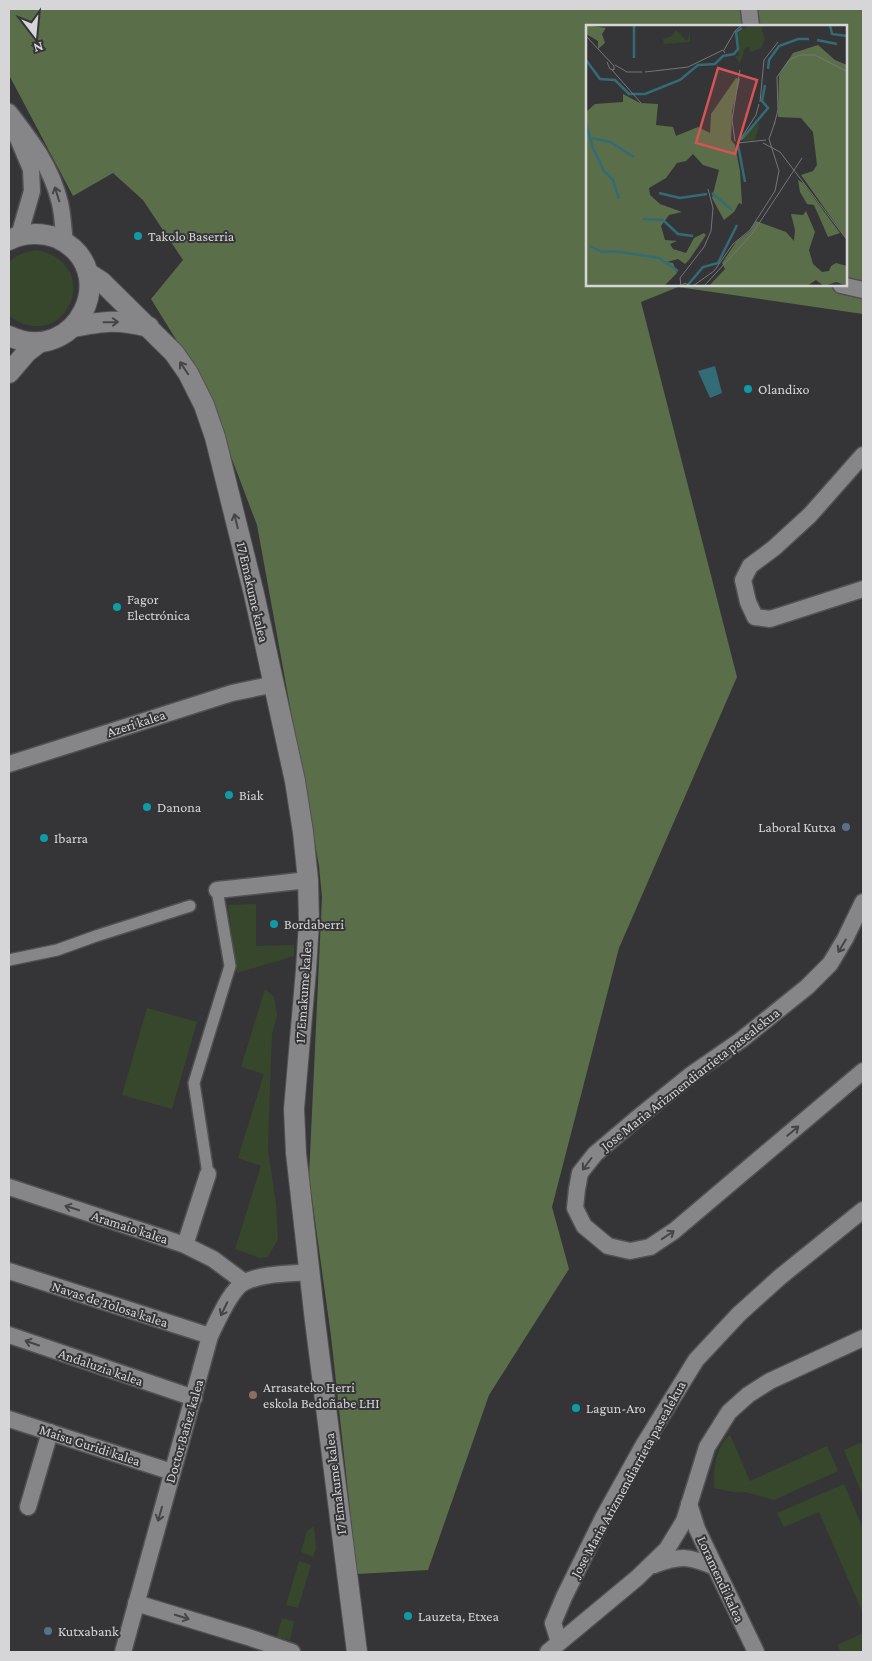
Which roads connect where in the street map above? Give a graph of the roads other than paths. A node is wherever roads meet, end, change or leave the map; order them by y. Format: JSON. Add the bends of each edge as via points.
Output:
{"nodes":[{"id":1,"x":749,"y":9,"type":"edge"},
{"id":2,"x":752,"y":25,"type":"edge"},
{"id":3,"x":9,"y":114,"type":"edge"},
{"id":4,"x":14,"y":238,"type":"edge"},
{"id":5,"x":65,"y":242,"type":"junction"},
{"id":6,"x":88,"y":274,"type":"junction"},
{"id":7,"x":846,"y":286,"type":"edge"},
{"id":8,"x":863,"y":290,"type":"edge"},
{"id":9,"x":73,"y":327,"type":"junction"},
{"id":10,"x":149,"y":328,"type":"junction"},
{"id":11,"x":9,"y":336,"type":"edge"},
{"id":12,"x":40,"y":342,"type":"junction"},
{"id":13,"x":9,"y":373,"type":"edge"},
{"id":14,"x":863,"y":456,"type":"edge"},
{"id":15,"x":863,"y":589,"type":"edge"},
{"id":16,"x":270,"y":685,"type":"junction"},
{"id":17,"x":9,"y":764,"type":"edge"},
{"id":18,"x":308,"y":880,"type":"junction"},
{"id":19,"x":217,"y":890,"type":"joint"},
{"id":20,"x":863,"y":902,"type":"edge"},
{"id":21,"x":190,"y":906,"type":"dead end"},
{"id":22,"x":9,"y":960,"type":"edge"},
{"id":23,"x":863,"y":1071,"type":"edge"},
{"id":24,"x":208,"y":1174,"type":"joint"},
{"id":25,"x":9,"y":1187,"type":"edge"},
{"id":26,"x":863,"y":1210,"type":"edge"},
{"id":27,"x":186,"y":1245,"type":"junction"},
{"id":28,"x":9,"y":1271,"type":"edge"},
{"id":29,"x":310,"y":1272,"type":"junction"},
{"id":30,"x":244,"y":1282,"type":"junction"},
{"id":31,"x":9,"y":1335,"type":"edge"},
{"id":32,"x":210,"y":1336,"type":"junction"},
{"id":33,"x":863,"y":1338,"type":"edge"},
{"id":34,"x":194,"y":1398,"type":"junction"},
{"id":35,"x":9,"y":1419,"type":"edge"},
{"id":36,"x":50,"y":1432,"type":"junction"},
{"id":37,"x":172,"y":1472,"type":"junction"},
{"id":38,"x":689,"y":1504,"type":"junction"},
{"id":39,"x":28,"y":1508,"type":"dead end"},
{"id":40,"x":649,"y":1566,"type":"junction"},
{"id":41,"x":715,"y":1567,"type":"junction"},
{"id":42,"x":136,"y":1603,"type":"junction"},
{"id":43,"x":554,"y":1647,"type":"edge"},
{"id":44,"x":123,"y":1652,"type":"edge"},
{"id":45,"x":292,"y":1652,"type":"edge"},
{"id":46,"x":357,"y":1652,"type":"edge"},
{"id":47,"x":756,"y":1652,"type":"edge"}],
"edges":[{"from":1,"to":2,"type":"street"},
{"from":3,"to":4,"type":"street","via":[[31,169],[32,192]]},
{"from":5,"to":3,"type":"street","one_way":true,"via":[[61,205],[49,169]]},
{"from":4,"to":5,"type":"street","via":[[35,234]]},
{"from":5,"to":6,"type":"street","via":[[83,261]]},
{"from":6,"to":9,"type":"street","via":[[88,302]]},
{"from":6,"to":10,"type":"street","name":"17 Emakume kalea","via":[[102,282]]},
{"from":7,"to":8,"type":"street"},
{"from":9,"to":10,"type":"street","one_way":true,"via":[[107,321]]},
{"from":9,"to":12,"type":"street","via":[[52,340]]},
{"from":16,"to":10,"type":"street","name":"17 Emakume kalea","one_way":true,"via":[[264,636],[215,437],[188,373],[174,353]]},
{"from":11,"to":12,"type":"street","via":[[24,342]]},
{"from":12,"to":13,"type":"street"},
{"from":14,"to":15,"type":"street","via":[[810,514],[750,566],[743,580],[748,602],[756,617],[770,619]]},
{"from":16,"to":17,"type":"street","name":"Azeri kalea"},
{"from":16,"to":18,"type":"street","name":"17 Emakume kalea","via":[[280,711],[295,781]]},
{"from":18,"to":19,"type":"street"},
{"from":18,"to":29,"type":"street","name":"17 Emakume kalea","via":[[309,922],[294,1109]]},
{"from":19,"to":24,"type":"street","via":[[230,966],[194,1083]]},
{"from":20,"to":23,"type":"street","name":"Jose Maria Arizmendiarrieta pasealekua","one_way":true,"via":[[846,940],[830,964],[807,987],[692,1074],[595,1154],[580,1173],[577,1189],[576,1208],[584,1226],[608,1246],[630,1251],[650,1247],[680,1226]]},
{"from":21,"to":22,"type":"street","via":[[57,950]]},
{"from":24,"to":27,"type":"street"},
{"from":27,"to":25,"type":"street","name":"Aramaio kalea","one_way":true},
{"from":26,"to":43,"type":"street","name":"Jose Maria Arizmendiarrieta pasealekua","via":[[738,1314],[696,1360],[581,1561],[553,1623]]},
{"from":27,"to":30,"type":"street","name":"Aramaio kalea","via":[[213,1259]]},
{"from":28,"to":32,"type":"street","name":"Navas de Tolosa kalea"},
{"from":29,"to":30,"type":"street"},
{"from":29,"to":46,"type":"street","name":"17 Emakume kalea"},
{"from":30,"to":32,"type":"street","name":"Doctor Bañez kalea","one_way":true,"via":[[228,1300]]},
{"from":34,"to":31,"type":"street","name":"Andaluzia kalea","one_way":true},
{"from":32,"to":34,"type":"street","name":"Doctor Bañez kalea"},
{"from":33,"to":38,"type":"street","via":[[770,1381],[729,1412],[707,1447]]},
{"from":34,"to":37,"type":"street","name":"Doctor Bañez kalea"},
{"from":35,"to":36,"type":"street","name":"Maisu Guridi kalea"},
{"from":36,"to":37,"type":"street","name":"Maisu Guridi kalea"},
{"from":36,"to":39,"type":"street"},
{"from":37,"to":42,"type":"street","name":"Doctor Bañez kalea","one_way":true},
{"from":38,"to":40,"type":"street","via":[[684,1521],[667,1550]]},
{"from":38,"to":41,"type":"street","name":"Loramendi kalea","via":[[697,1530]]},
{"from":40,"to":41,"type":"street","via":[[682,1557],[695,1558]]},
{"from":40,"to":43,"type":"street"},
{"from":41,"to":47,"type":"street","name":"Loramendi kalea"},
{"from":42,"to":44,"type":"street","name":"Doctor Bañez kalea"},
{"from":42,"to":45,"type":"street","one_way":true}]}
